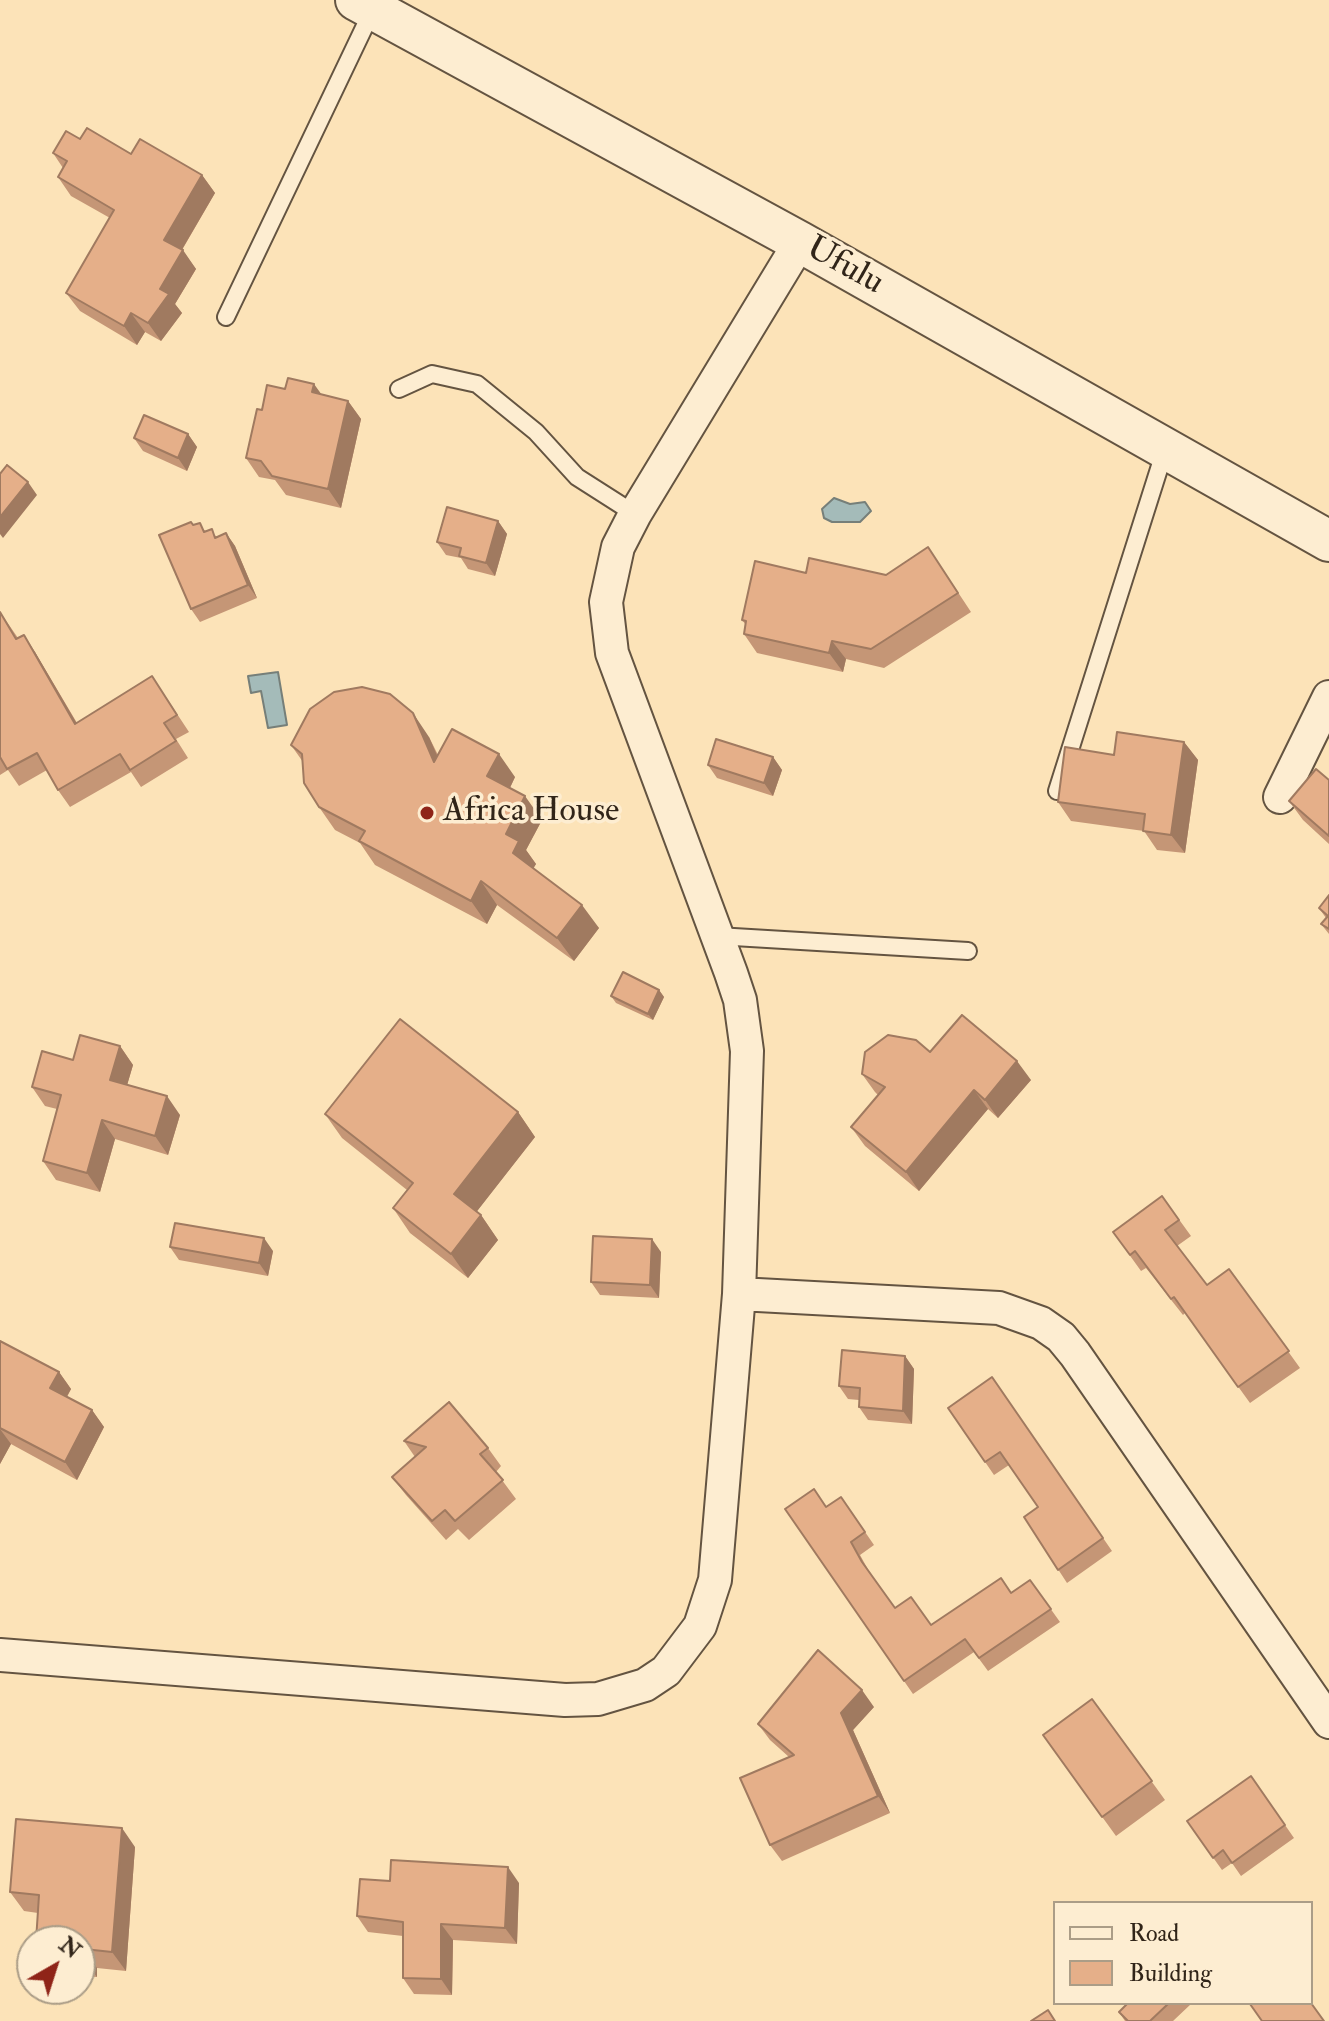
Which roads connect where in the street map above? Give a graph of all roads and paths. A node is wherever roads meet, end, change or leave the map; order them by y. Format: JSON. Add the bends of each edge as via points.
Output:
{"nodes":[{"id":1,"x":364,"y":5,"type":"edge"},
{"id":2,"x":800,"y":242,"type":"junction"},
{"id":3,"x":226,"y":317,"type":"dead end"},
{"id":4,"x":399,"y":389,"type":"dead end"},
{"id":5,"x":1165,"y":449,"type":"junction"},
{"id":6,"x":635,"y":514,"type":"junction"},
{"id":7,"x":1329,"y":541,"type":"edge"},
{"id":8,"x":1329,"y":697,"type":"edge"},
{"id":9,"x":1057,"y":791,"type":"edge"},
{"id":10,"x":1280,"y":797,"type":"dead end"},
{"id":11,"x":717,"y":936,"type":"junction"},
{"id":12,"x":968,"y":951,"type":"dead end"},
{"id":13,"x":739,"y":1294,"type":"junction"},
{"id":14,"x":0,"y":1655,"type":"edge"},
{"id":15,"x":1329,"y":1722,"type":"edge"}],
"edges":[{"from":1,"to":2,"type":"street","name":"Ufulu"},
{"from":1,"to":3,"type":"lane"},
{"from":2,"to":5,"type":"street","name":"Ufulu"},
{"from":2,"to":6,"type":"street"},
{"from":4,"to":6,"type":"lane","via":[[432,374],[477,384],[536,432],[577,477]]},
{"from":5,"to":7,"type":"street","name":"Ufulu"},
{"from":5,"to":9,"type":"lane"},
{"from":6,"to":11,"type":"street","via":[[609,575],[606,602],[612,653]]},
{"from":8,"to":10,"type":"street"},
{"from":11,"to":12,"type":"lane"},
{"from":11,"to":13,"type":"street","via":[[740,1000],[747,1051]]},
{"from":13,"to":14,"type":"street","via":[[715,1580],[685,1650],[645,1685],[598,1699],[565,1700]]},
{"from":13,"to":15,"type":"street","via":[[999,1308],[1030,1317],[1061,1337]]}]}
